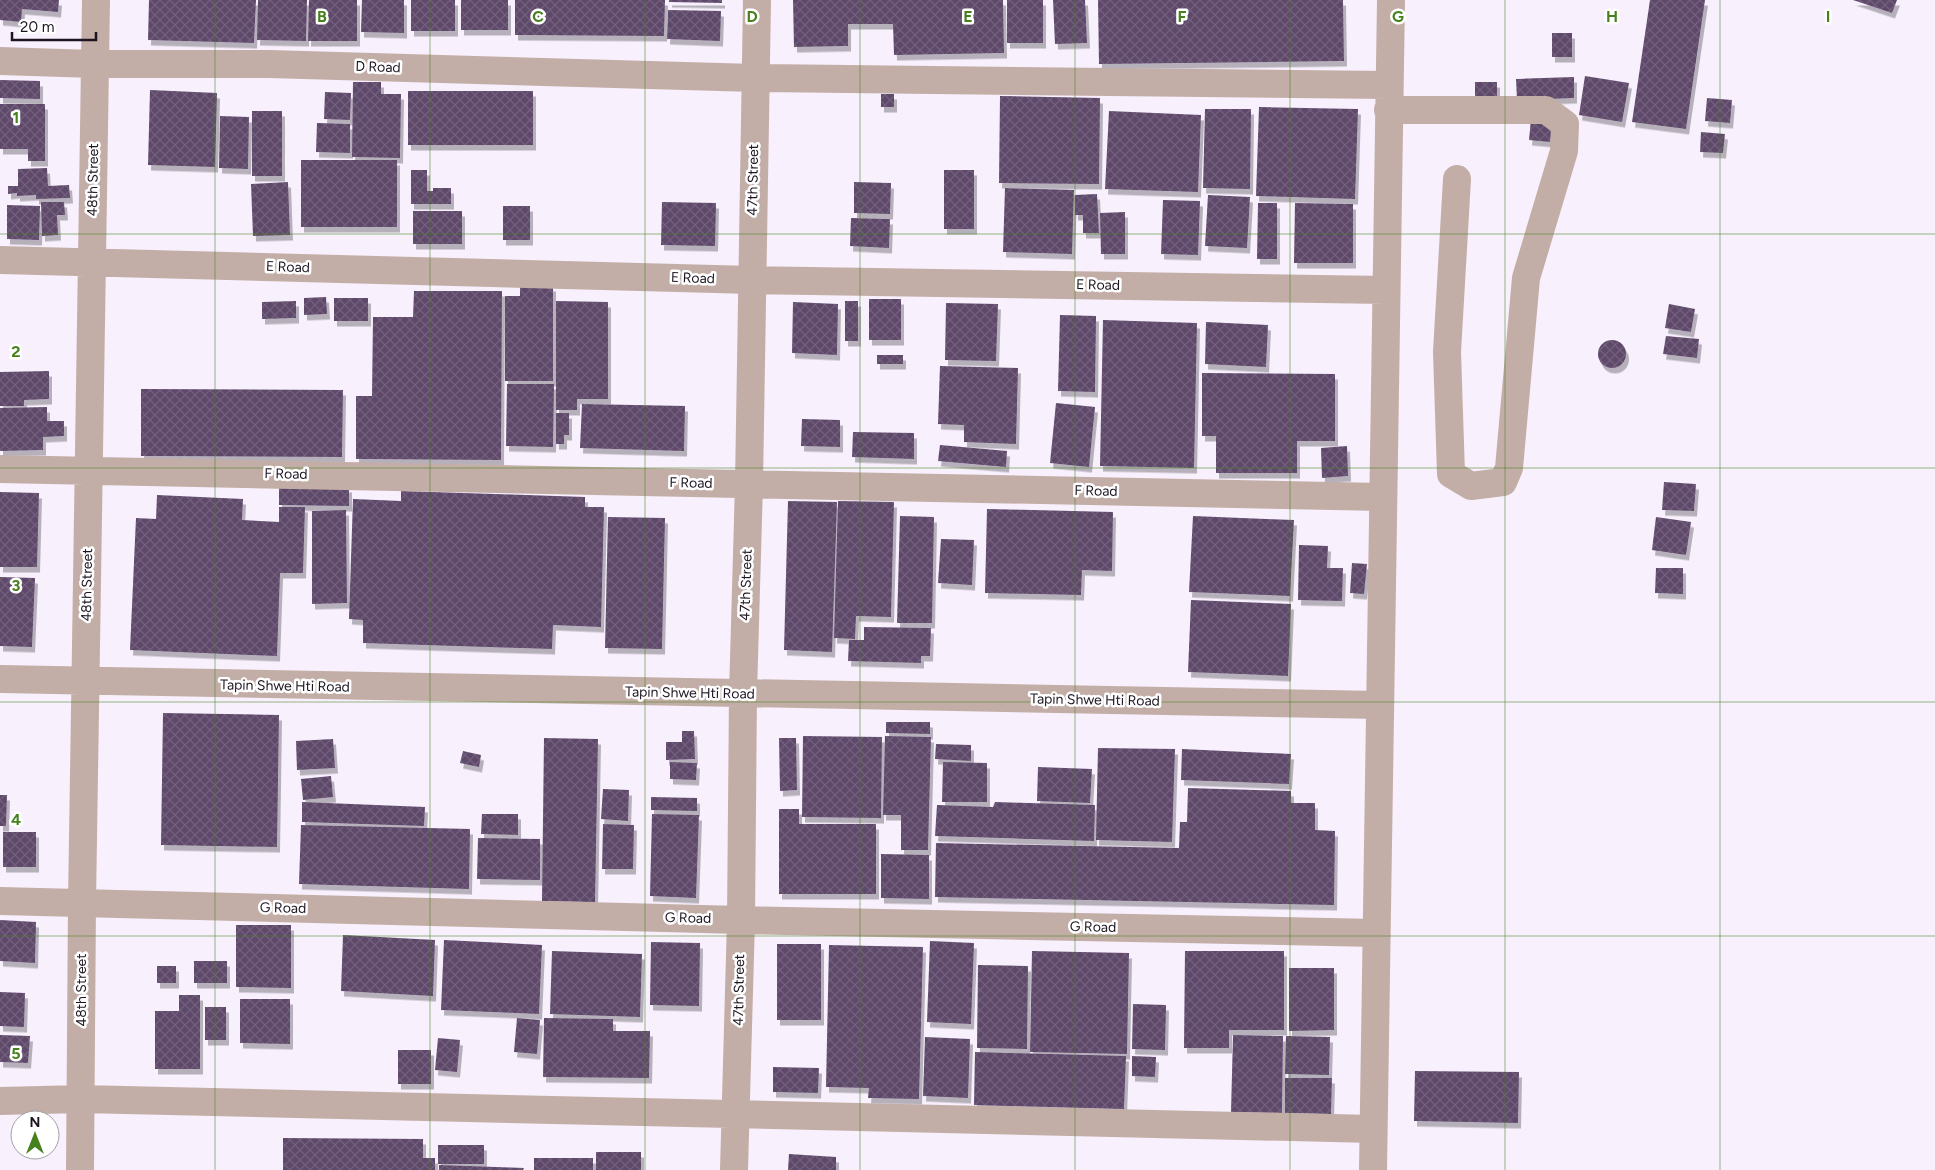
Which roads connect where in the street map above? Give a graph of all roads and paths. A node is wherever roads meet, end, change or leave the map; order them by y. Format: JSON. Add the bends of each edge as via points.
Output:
{"nodes":[{"id":1,"x":96,"y":0,"type":"edge"},
{"id":2,"x":757,"y":0,"type":"edge"},
{"id":3,"x":1390,"y":0,"type":"edge"},
{"id":4,"x":0,"y":61,"type":"edge"},
{"id":5,"x":94,"y":64,"type":"junction"},
{"id":6,"x":755,"y":78,"type":"junction"},
{"id":7,"x":1389,"y":98,"type":"junction"},
{"id":8,"x":1458,"y":179,"type":"dead end"},
{"id":9,"x":0,"y":260,"type":"edge"},
{"id":10,"x":92,"y":262,"type":"junction"},
{"id":11,"x":752,"y":280,"type":"junction"},
{"id":12,"x":1386,"y":290,"type":"junction"},
{"id":13,"x":0,"y":469,"type":"edge"},
{"id":14,"x":88,"y":470,"type":"junction"},
{"id":15,"x":749,"y":484,"type":"junction"},
{"id":16,"x":1382,"y":497,"type":"junction"},
{"id":17,"x":0,"y":679,"type":"edge"},
{"id":18,"x":86,"y":682,"type":"junction"},
{"id":19,"x":743,"y":694,"type":"junction"},
{"id":20,"x":1380,"y":705,"type":"junction"},
{"id":21,"x":0,"y":901,"type":"edge"},
{"id":22,"x":82,"y":903,"type":"junction"},
{"id":23,"x":741,"y":920,"type":"junction"},
{"id":24,"x":1376,"y":933,"type":"junction"},
{"id":25,"x":81,"y":1099,"type":"junction"},
{"id":26,"x":0,"y":1101,"type":"edge"},
{"id":27,"x":736,"y":1114,"type":"junction"},
{"id":28,"x":1373,"y":1129,"type":"junction"},
{"id":29,"x":80,"y":1170,"type":"edge"},
{"id":30,"x":734,"y":1170,"type":"edge"},
{"id":31,"x":1373,"y":1170,"type":"edge"}],
"edges":[{"from":1,"to":5,"type":"street","name":"48th Street"},
{"from":2,"to":6,"type":"street","name":"47th Street"},
{"from":3,"to":7,"type":"street"},
{"from":4,"to":5,"type":"street","name":"D Road"},
{"from":5,"to":6,"type":"street","name":"D Road","via":[[269,64]]},
{"from":5,"to":10,"type":"street","name":"48th Street"},
{"from":6,"to":7,"type":"street","name":"D Road"},
{"from":6,"to":11,"type":"street","name":"47th Street"},
{"from":7,"to":8,"type":"street","name":"D Road","via":[[1546,110],[1565,124],[1564,151],[1526,278],[1509,468],[1503,482],[1471,486],[1451,474],[1447,352]]},
{"from":7,"to":12,"type":"street"},
{"from":9,"to":10,"type":"street","name":"E Road"},
{"from":10,"to":11,"type":"street","name":"E Road"},
{"from":10,"to":14,"type":"street","name":"48th Street"},
{"from":11,"to":12,"type":"street","name":"E Road"},
{"from":11,"to":15,"type":"street","name":"47th Street"},
{"from":12,"to":16,"type":"street"},
{"from":13,"to":14,"type":"street","name":"F Road"},
{"from":14,"to":15,"type":"street","name":"F Road"},
{"from":14,"to":18,"type":"street","name":"48th Street"},
{"from":15,"to":16,"type":"street","name":"F Road"},
{"from":15,"to":19,"type":"street","name":"47th Street"},
{"from":16,"to":20,"type":"street"},
{"from":17,"to":18,"type":"street","name":"Tapin Shwe Hti Road"},
{"from":18,"to":19,"type":"street","name":"Tapin Shwe Hti Road"},
{"from":18,"to":22,"type":"street","name":"48th Street"},
{"from":19,"to":20,"type":"street","name":"Tapin Shwe Hti Road"},
{"from":19,"to":23,"type":"street","name":"47th Street"},
{"from":20,"to":24,"type":"street"},
{"from":21,"to":22,"type":"street","name":"G Road"},
{"from":22,"to":23,"type":"street","name":"G Road"},
{"from":22,"to":25,"type":"street","name":"48th Street"},
{"from":23,"to":24,"type":"street","name":"G Road"},
{"from":23,"to":27,"type":"street","name":"47th Street"},
{"from":24,"to":28,"type":"street"},
{"from":25,"to":26,"type":"street"},
{"from":25,"to":27,"type":"street"},
{"from":25,"to":29,"type":"street","name":"48th Street"},
{"from":27,"to":28,"type":"street"},
{"from":27,"to":30,"type":"street","name":"47th Street"},
{"from":28,"to":31,"type":"street"}]}
